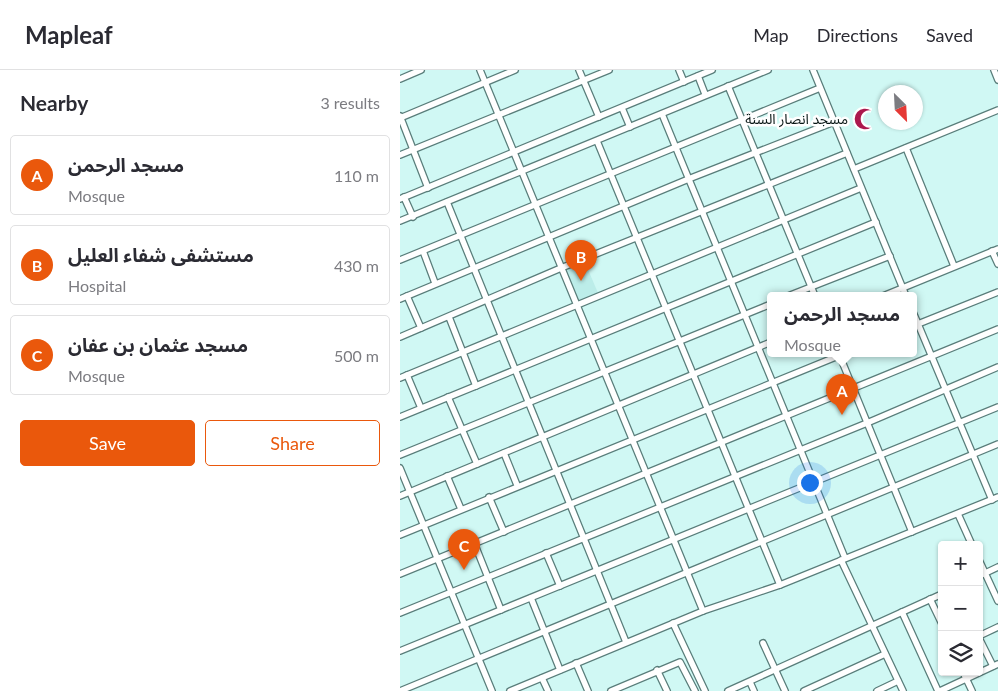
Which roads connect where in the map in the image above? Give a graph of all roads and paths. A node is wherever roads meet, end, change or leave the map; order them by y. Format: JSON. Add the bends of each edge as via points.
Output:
{"nodes":[{"id":1,"x":422,"y":70,"type":"edge"},
{"id":2,"x":480,"y":70,"type":"edge"},
{"id":3,"x":515,"y":70,"type":"edge"},
{"id":4,"x":579,"y":70,"type":"edge"},
{"id":5,"x":609,"y":70,"type":"edge"},
{"id":6,"x":679,"y":70,"type":"edge"},
{"id":7,"x":712,"y":70,"type":"edge"},
{"id":8,"x":768,"y":70,"type":"edge"},
{"id":9,"x":813,"y":70,"type":"edge"},
{"id":10,"x":994,"y":70,"type":"edge"},
{"id":11,"x":698,"y":76,"type":"junction"},
{"id":12,"x":400,"y":79,"type":"edge"},
{"id":13,"x":998,"y":80,"type":"edge"},
{"id":14,"x":583,"y":81,"type":"junction"},
{"id":15,"x":485,"y":82,"type":"junction"},
{"id":16,"x":684,"y":82,"type":"junction"},
{"id":17,"x":728,"y":86,"type":"junction"},
{"id":18,"x":820,"y":88,"type":"junction"},
{"id":19,"x":706,"y":94,"type":"junction"},
{"id":20,"x":622,"y":108,"type":"junction"},
{"id":21,"x":998,"y":110,"type":"edge"},
{"id":22,"x":662,"y":114,"type":"junction"},
{"id":23,"x":498,"y":115,"type":"junction"},
{"id":24,"x":400,"y":117,"type":"edge"},
{"id":25,"x":599,"y":117,"type":"junction"},
{"id":26,"x":741,"y":120,"type":"junction"},
{"id":27,"x":834,"y":122,"type":"junction"},
{"id":28,"x":630,"y":127,"type":"junction"},
{"id":29,"x":597,"y":140,"type":"junction"},
{"id":30,"x":678,"y":146,"type":"junction"},
{"id":31,"x":906,"y":148,"type":"junction"},
{"id":32,"x":413,"y":150,"type":"junction"},
{"id":33,"x":755,"y":152,"type":"junction"},
{"id":34,"x":514,"y":153,"type":"junction"},
{"id":35,"x":847,"y":153,"type":"junction"},
{"id":36,"x":400,"y":155,"type":"edge"},
{"id":37,"x":854,"y":169,"type":"junction"},
{"id":38,"x":522,"y":171,"type":"junction"},
{"id":39,"x":611,"y":173,"type":"junction"},
{"id":40,"x":691,"y":178,"type":"junction"},
{"id":41,"x":770,"y":185,"type":"junction"},
{"id":42,"x":428,"y":188,"type":"junction"},
{"id":43,"x":861,"y":188,"type":"junction"},
{"id":44,"x":402,"y":198,"type":"edge"},
{"id":45,"x":447,"y":202,"type":"junction"},
{"id":46,"x":536,"y":204,"type":"junction"},
{"id":47,"x":625,"y":207,"type":"junction"},
{"id":48,"x":704,"y":211,"type":"junction"},
{"id":49,"x":412,"y":217,"type":"junction"},
{"id":50,"x":783,"y":218,"type":"junction"},
{"id":51,"x":400,"y":221,"type":"edge"},
{"id":52,"x":876,"y":222,"type":"junction"},
{"id":53,"x":460,"y":235,"type":"junction"},
{"id":54,"x":549,"y":238,"type":"junction"},
{"id":55,"x":638,"y":238,"type":"junction"},
{"id":56,"x":716,"y":246,"type":"junction"},
{"id":57,"x":995,"y":250,"type":"edge"},
{"id":58,"x":423,"y":251,"type":"junction"},
{"id":59,"x":798,"y":254,"type":"junction"},
{"id":60,"x":890,"y":256,"type":"junction"},
{"id":61,"x":400,"y":260,"type":"edge"},
{"id":62,"x":998,"y":264,"type":"edge"},
{"id":63,"x":954,"y":266,"type":"junction"},
{"id":64,"x":474,"y":268,"type":"junction"},
{"id":65,"x":561,"y":268,"type":"junction"},
{"id":66,"x":651,"y":273,"type":"junction"},
{"id":67,"x":732,"y":282,"type":"junction"},
{"id":68,"x":436,"y":283,"type":"junction"},
{"id":69,"x":811,"y":287,"type":"junction"},
{"id":70,"x":903,"y":288,"type":"junction"},
{"id":71,"x":798,"y":292,"type":"edge"},
{"id":72,"x":813,"y":292,"type":"edge"},
{"id":73,"x":893,"y":292,"type":"edge"},
{"id":74,"x":904,"y":292,"type":"edge"},
{"id":75,"x":998,"y":292,"type":"edge"},
{"id":76,"x":407,"y":296,"type":"junction"},
{"id":77,"x":400,"y":298,"type":"edge"},
{"id":78,"x":486,"y":300,"type":"junction"},
{"id":79,"x":576,"y":305,"type":"junction"},
{"id":80,"x":767,"y":306,"type":"edge"},
{"id":81,"x":665,"y":308,"type":"junction"},
{"id":82,"x":746,"y":314,"type":"junction"},
{"id":83,"x":449,"y":317,"type":"junction"},
{"id":84,"x":917,"y":325,"type":"edge"},
{"id":85,"x":917,"y":327,"type":"edge"},
{"id":86,"x":421,"y":328,"type":"junction"},
{"id":87,"x":998,"y":329,"type":"edge"},
{"id":88,"x":501,"y":336,"type":"junction"},
{"id":89,"x":400,"y":337,"type":"edge"},
{"id":90,"x":591,"y":340,"type":"junction"},
{"id":91,"x":679,"y":342,"type":"junction"},
{"id":92,"x":767,"y":344,"type":"edge"},
{"id":93,"x":759,"y":347,"type":"junction"},
{"id":94,"x":463,"y":352,"type":"junction"},
{"id":95,"x":931,"y":356,"type":"junction"},
{"id":96,"x":833,"y":357,"type":"edge"},
{"id":97,"x":841,"y":357,"type":"edge"},
{"id":98,"x":998,"y":367,"type":"edge"},
{"id":99,"x":515,"y":370,"type":"junction"},
{"id":100,"x":604,"y":372,"type":"junction"},
{"id":101,"x":693,"y":374,"type":"junction"},
{"id":102,"x":407,"y":375,"type":"junction"},
{"id":103,"x":400,"y":378,"type":"edge"},
{"id":104,"x":773,"y":382,"type":"junction"},
{"id":105,"x":476,"y":386,"type":"junction"},
{"id":106,"x":853,"y":388,"type":"junction"},
{"id":107,"x":944,"y":389,"type":"junction"},
{"id":108,"x":448,"y":397,"type":"junction"},
{"id":109,"x":528,"y":403,"type":"junction"},
{"id":110,"x":618,"y":405,"type":"junction"},
{"id":111,"x":998,"y":407,"type":"edge"},
{"id":112,"x":422,"y":408,"type":"junction"},
{"id":113,"x":708,"y":409,"type":"junction"},
{"id":114,"x":787,"y":416,"type":"junction"},
{"id":115,"x":400,"y":418,"type":"edge"},
{"id":116,"x":958,"y":423,"type":"junction"},
{"id":117,"x":867,"y":424,"type":"junction"},
{"id":118,"x":463,"y":430,"type":"junction"},
{"id":119,"x":542,"y":436,"type":"junction"},
{"id":120,"x":632,"y":440,"type":"junction"},
{"id":121,"x":721,"y":442,"type":"junction"},
{"id":122,"x":998,"y":444,"type":"edge"},
{"id":123,"x":802,"y":450,"type":"junction"},
{"id":124,"x":504,"y":453,"type":"junction"},
{"id":125,"x":400,"y":455,"type":"edge"},
{"id":126,"x":880,"y":455,"type":"junction"},
{"id":127,"x":972,"y":455,"type":"junction"},
{"id":128,"x":477,"y":464,"type":"junction"},
{"id":129,"x":400,"y":468,"type":"edge"},
{"id":130,"x":556,"y":471,"type":"junction"},
{"id":131,"x":646,"y":474,"type":"junction"},
{"id":132,"x":735,"y":475,"type":"junction"},
{"id":133,"x":447,"y":476,"type":"junction"},
{"id":134,"x":815,"y":482,"type":"junction"},
{"id":135,"x":517,"y":485,"type":"junction"},
{"id":136,"x":894,"y":487,"type":"junction"},
{"id":137,"x":409,"y":492,"type":"junction"},
{"id":138,"x":400,"y":496,"type":"edge"},
{"id":139,"x":489,"y":497,"type":"junction"},
{"id":140,"x":995,"y":499,"type":"edge"},
{"id":141,"x":571,"y":505,"type":"junction"},
{"id":142,"x":660,"y":507,"type":"junction"},
{"id":143,"x":748,"y":508,"type":"junction"},
{"id":144,"x":461,"y":509,"type":"junction"},
{"id":145,"x":828,"y":514,"type":"junction"},
{"id":146,"x":958,"y":514,"type":"junction"},
{"id":147,"x":424,"y":525,"type":"junction"},
{"id":148,"x":504,"y":532,"type":"junction"},
{"id":149,"x":912,"y":532,"type":"junction"},
{"id":150,"x":400,"y":535,"type":"edge"},
{"id":151,"x":584,"y":538,"type":"junction"},
{"id":152,"x":673,"y":540,"type":"junction"},
{"id":153,"x":762,"y":541,"type":"junction"},
{"id":154,"x":970,"y":541,"type":"edge"},
{"id":155,"x":474,"y":544,"type":"junction"},
{"id":156,"x":546,"y":553,"type":"junction"},
{"id":157,"x":438,"y":559,"type":"junction"},
{"id":158,"x":843,"y":559,"type":"junction"},
{"id":159,"x":998,"y":567,"type":"edge"},
{"id":160,"x":597,"y":571,"type":"junction"},
{"id":161,"x":687,"y":572,"type":"junction"},
{"id":162,"x":400,"y":574,"type":"edge"},
{"id":163,"x":983,"y":574,"type":"edge"},
{"id":164,"x":488,"y":577,"type":"junction"},
{"id":165,"x":983,"y":577,"type":"edge"},
{"id":166,"x":780,"y":585,"type":"junction"},
{"id":167,"x":560,"y":586,"type":"junction"},
{"id":168,"x":452,"y":592,"type":"junction"},
{"id":169,"x":938,"y":596,"type":"edge"},
{"id":170,"x":531,"y":598,"type":"junction"},
{"id":171,"x":930,"y":599,"type":"junction"},
{"id":172,"x":998,"y":601,"type":"edge"},
{"id":173,"x":611,"y":605,"type":"junction"},
{"id":174,"x":501,"y":610,"type":"junction"},
{"id":175,"x":703,"y":612,"type":"junction"},
{"id":176,"x":902,"y":612,"type":"junction"},
{"id":177,"x":400,"y":613,"type":"edge"},
{"id":178,"x":938,"y":616,"type":"edge"},
{"id":179,"x":673,"y":623,"type":"junction"},
{"id":180,"x":466,"y":625,"type":"junction"},
{"id":181,"x":872,"y":626,"type":"junction"},
{"id":182,"x":998,"y":627,"type":"edge"},
{"id":183,"x":544,"y":631,"type":"junction"},
{"id":184,"x":983,"y":635,"type":"edge"},
{"id":185,"x":626,"y":642,"type":"junction"},
{"id":186,"x":763,"y":643,"type":"dead end"},
{"id":187,"x":983,"y":644,"type":"edge"},
{"id":188,"x":400,"y":651,"type":"edge"},
{"id":189,"x":885,"y":654,"type":"junction"},
{"id":190,"x":478,"y":658,"type":"junction"},
{"id":191,"x":576,"y":663,"type":"junction"},
{"id":192,"x":995,"y":665,"type":"edge"},
{"id":193,"x":560,"y":670,"type":"junction"},
{"id":194,"x":657,"y":670,"type":"junction"},
{"id":195,"x":775,"y":670,"type":"junction"},
{"id":196,"x":965,"y":676,"type":"edge"},
{"id":197,"x":542,"y":678,"type":"junction"},
{"id":198,"x":966,"y":679,"type":"junction"},
{"id":199,"x":898,"y":681,"type":"junction"},
{"id":200,"x":750,"y":682,"type":"junction"},
{"id":201,"x":626,"y":688,"type":"edge"},
{"id":202,"x":401,"y":690,"type":"edge"},
{"id":203,"x":492,"y":691,"type":"edge"},
{"id":204,"x":510,"y":691,"type":"edge"},
{"id":205,"x":548,"y":691,"type":"edge"},
{"id":206,"x":588,"y":691,"type":"edge"},
{"id":207,"x":611,"y":691,"type":"edge"},
{"id":208,"x":667,"y":691,"type":"edge"},
{"id":209,"x":695,"y":691,"type":"edge"},
{"id":210,"x":706,"y":691,"type":"edge"},
{"id":211,"x":728,"y":691,"type":"edge"},
{"id":212,"x":754,"y":691,"type":"edge"},
{"id":213,"x":785,"y":691,"type":"edge"},
{"id":214,"x":804,"y":691,"type":"edge"},
{"id":215,"x":877,"y":691,"type":"edge"},
{"id":216,"x":903,"y":691,"type":"edge"},
{"id":217,"x":940,"y":691,"type":"edge"},
{"id":218,"x":972,"y":691,"type":"edge"}],
"edges":[{"from":1,"to":12,"type":"street"},
{"from":2,"to":15,"type":"street"},
{"from":3,"to":15,"type":"street"},
{"from":4,"to":14,"type":"street"},
{"from":5,"to":14,"type":"street"},
{"from":6,"to":16,"type":"street"},
{"from":7,"to":11,"type":"street"},
{"from":8,"to":17,"type":"street"},
{"from":9,"to":18,"type":"street"},
{"from":10,"to":13,"type":"street"},
{"from":11,"to":16,"type":"street"},
{"from":11,"to":19,"type":"street"},
{"from":14,"to":23,"type":"street"},
{"from":14,"to":25,"type":"street"},
{"from":15,"to":23,"type":"street"},
{"from":15,"to":24,"type":"street"},
{"from":16,"to":20,"type":"street"},
{"from":17,"to":19,"type":"street"},
{"from":17,"to":26,"type":"street"},
{"from":18,"to":26,"type":"street"},
{"from":18,"to":27,"type":"street"},
{"from":19,"to":22,"type":"street"},
{"from":20,"to":25,"type":"street"},
{"from":20,"to":28,"type":"street"},
{"from":21,"to":31,"type":"street"},
{"from":22,"to":28,"type":"street"},
{"from":22,"to":30,"type":"street"},
{"from":23,"to":32,"type":"street"},
{"from":23,"to":34,"type":"street"},
{"from":24,"to":32,"type":"street"},
{"from":25,"to":34,"type":"street"},
{"from":26,"to":30,"type":"street"},
{"from":26,"to":33,"type":"street"},
{"from":27,"to":33,"type":"street"},
{"from":27,"to":35,"type":"street"},
{"from":28,"to":29,"type":"street"},
{"from":29,"to":38,"type":"street"},
{"from":29,"to":39,"type":"street"},
{"from":30,"to":39,"type":"street"},
{"from":30,"to":40,"type":"street"},
{"from":31,"to":37,"type":"street"},
{"from":31,"to":63,"type":"street"},
{"from":32,"to":36,"type":"street"},
{"from":32,"to":42,"type":"street"},
{"from":33,"to":40,"type":"street"},
{"from":33,"to":41,"type":"street"},
{"from":34,"to":38,"type":"street"},
{"from":34,"to":42,"type":"street"},
{"from":35,"to":37,"type":"street"},
{"from":35,"to":41,"type":"street"},
{"from":37,"to":43,"type":"street"},
{"from":38,"to":45,"type":"street"},
{"from":38,"to":46,"type":"street"},
{"from":39,"to":46,"type":"street"},
{"from":39,"to":47,"type":"street"},
{"from":40,"to":47,"type":"street"},
{"from":40,"to":48,"type":"street"},
{"from":41,"to":48,"type":"street"},
{"from":41,"to":50,"type":"street"},
{"from":42,"to":44,"type":"street"},
{"from":43,"to":50,"type":"street"},
{"from":43,"to":52,"type":"street"},
{"from":44,"to":49,"type":"street"},
{"from":45,"to":49,"type":"street"},
{"from":45,"to":53,"type":"street"},
{"from":46,"to":53,"type":"street"},
{"from":46,"to":54,"type":"street"},
{"from":47,"to":54,"type":"street"},
{"from":47,"to":55,"type":"street"},
{"from":48,"to":55,"type":"street"},
{"from":48,"to":56,"type":"street"},
{"from":49,"to":51,"type":"street"},
{"from":50,"to":56,"type":"street"},
{"from":50,"to":59,"type":"street"},
{"from":52,"to":59,"type":"street"},
{"from":52,"to":60,"type":"street"},
{"from":53,"to":58,"type":"street"},
{"from":53,"to":64,"type":"street"},
{"from":54,"to":64,"type":"street"},
{"from":54,"to":65,"type":"street"},
{"from":55,"to":65,"type":"street"},
{"from":55,"to":66,"type":"street"},
{"from":56,"to":66,"type":"street"},
{"from":56,"to":67,"type":"street"},
{"from":57,"to":62,"type":"street"},
{"from":57,"to":63,"type":"street"},
{"from":58,"to":61,"type":"street"},
{"from":58,"to":68,"type":"street"},
{"from":59,"to":67,"type":"street"},
{"from":59,"to":69,"type":"street"},
{"from":60,"to":69,"type":"street"},
{"from":60,"to":70,"type":"street"},
{"from":63,"to":70,"type":"street"},
{"from":64,"to":68,"type":"street"},
{"from":64,"to":78,"type":"street"},
{"from":65,"to":78,"type":"street"},
{"from":65,"to":79,"type":"street"},
{"from":66,"to":79,"type":"street"},
{"from":66,"to":81,"type":"street"},
{"from":67,"to":81,"type":"street"},
{"from":67,"to":82,"type":"street"},
{"from":68,"to":76,"type":"street"},
{"from":69,"to":71,"type":"street"},
{"from":69,"to":72,"type":"street"},
{"from":70,"to":73,"type":"street"},
{"from":70,"to":74,"type":"street"},
{"from":75,"to":84,"type":"street"},
{"from":76,"to":77,"type":"street"},
{"from":76,"to":86,"type":"street"},
{"from":78,"to":83,"type":"street"},
{"from":78,"to":88,"type":"street"},
{"from":79,"to":88,"type":"street"},
{"from":79,"to":90,"type":"street"},
{"from":80,"to":82,"type":"street"},
{"from":81,"to":90,"type":"street"},
{"from":81,"to":91,"type":"street"},
{"from":82,"to":91,"type":"street"},
{"from":82,"to":93,"type":"street"},
{"from":83,"to":86,"type":"street"},
{"from":83,"to":94,"type":"street"},
{"from":85,"to":95,"type":"street"},
{"from":86,"to":89,"type":"street"},
{"from":87,"to":95,"type":"street"},
{"from":88,"to":94,"type":"street"},
{"from":88,"to":99,"type":"street"},
{"from":90,"to":99,"type":"street"},
{"from":90,"to":100,"type":"street"},
{"from":91,"to":100,"type":"street"},
{"from":91,"to":101,"type":"street"},
{"from":92,"to":93,"type":"street"},
{"from":93,"to":101,"type":"street"},
{"from":93,"to":104,"type":"street"},
{"from":94,"to":102,"type":"street"},
{"from":94,"to":105,"type":"street"},
{"from":95,"to":106,"type":"street"},
{"from":95,"to":107,"type":"street"},
{"from":96,"to":104,"type":"street"},
{"from":97,"to":106,"type":"street"},
{"from":98,"to":107,"type":"street"},
{"from":99,"to":105,"type":"street"},
{"from":99,"to":109,"type":"street"},
{"from":100,"to":109,"type":"street"},
{"from":100,"to":110,"type":"street"},
{"from":101,"to":110,"type":"street"},
{"from":101,"to":113,"type":"street"},
{"from":102,"to":103,"type":"street"},
{"from":102,"to":112,"type":"street"},
{"from":104,"to":113,"type":"street"},
{"from":104,"to":114,"type":"street"},
{"from":105,"to":108,"type":"street"},
{"from":106,"to":114,"type":"street"},
{"from":106,"to":117,"type":"street"},
{"from":107,"to":116,"type":"street"},
{"from":107,"to":117,"type":"street"},
{"from":108,"to":112,"type":"street"},
{"from":108,"to":118,"type":"street"},
{"from":109,"to":118,"type":"street"},
{"from":109,"to":119,"type":"street"},
{"from":110,"to":119,"type":"street"},
{"from":110,"to":120,"type":"street"},
{"from":111,"to":116,"type":"street"},
{"from":112,"to":115,"type":"street"},
{"from":113,"to":120,"type":"street"},
{"from":113,"to":121,"type":"street"},
{"from":114,"to":121,"type":"street"},
{"from":114,"to":123,"type":"street"},
{"from":116,"to":126,"type":"street"},
{"from":116,"to":127,"type":"street"},
{"from":117,"to":123,"type":"street"},
{"from":117,"to":126,"type":"street"},
{"from":118,"to":125,"type":"street"},
{"from":118,"to":128,"type":"street"},
{"from":119,"to":124,"type":"street"},
{"from":119,"to":130,"type":"street"},
{"from":120,"to":130,"type":"street"},
{"from":120,"to":131,"type":"street"},
{"from":121,"to":131,"type":"street"},
{"from":121,"to":132,"type":"street"},
{"from":122,"to":127,"type":"street"},
{"from":123,"to":132,"type":"street"},
{"from":123,"to":134,"type":"street"},
{"from":124,"to":128,"type":"street"},
{"from":124,"to":135,"type":"street"},
{"from":126,"to":134,"type":"street"},
{"from":126,"to":136,"type":"street"},
{"from":127,"to":136,"type":"street"},
{"from":127,"to":140,"type":"street"},
{"from":128,"to":133,"type":"street"},
{"from":129,"to":137,"type":"street"},
{"from":130,"to":135,"type":"street"},
{"from":130,"to":141,"type":"street"},
{"from":131,"to":141,"type":"street"},
{"from":131,"to":142,"type":"street"},
{"from":132,"to":142,"type":"street"},
{"from":132,"to":143,"type":"street"},
{"from":133,"to":137,"type":"street"},
{"from":133,"to":144,"type":"street"},
{"from":134,"to":143,"type":"street"},
{"from":134,"to":145,"type":"street"},
{"from":135,"to":139,"type":"street"},
{"from":136,"to":145,"type":"street"},
{"from":136,"to":149,"type":"street"},
{"from":137,"to":138,"type":"street"},
{"from":137,"to":147,"type":"street"},
{"from":139,"to":144,"type":"street"},
{"from":139,"to":148,"type":"street"},
{"from":140,"to":146,"type":"street"},
{"from":141,"to":148,"type":"street"},
{"from":141,"to":151,"type":"street"},
{"from":142,"to":151,"type":"street"},
{"from":142,"to":152,"type":"street"},
{"from":143,"to":152,"type":"street"},
{"from":143,"to":153,"type":"street"},
{"from":144,"to":147,"type":"street"},
{"from":145,"to":153,"type":"street"},
{"from":145,"to":158,"type":"street"},
{"from":146,"to":149,"type":"street"},
{"from":146,"to":154,"type":"street"},
{"from":147,"to":150,"type":"street"},
{"from":147,"to":157,"type":"street"},
{"from":148,"to":155,"type":"street"},
{"from":149,"to":158,"type":"street"},
{"from":151,"to":156,"type":"street"},
{"from":151,"to":160,"type":"street"},
{"from":152,"to":160,"type":"street"},
{"from":152,"to":161,"type":"street"},
{"from":153,"to":161,"type":"street"},
{"from":153,"to":166,"type":"street"},
{"from":155,"to":157,"type":"street"},
{"from":155,"to":164,"type":"street"},
{"from":156,"to":164,"type":"street"},
{"from":156,"to":167,"type":"street"},
{"from":157,"to":162,"type":"street"},
{"from":157,"to":168,"type":"street"},
{"from":158,"to":166,"type":"street"},
{"from":158,"to":181,"type":"street"},
{"from":159,"to":163,"type":"street"},
{"from":160,"to":167,"type":"street"},
{"from":160,"to":173,"type":"street"},
{"from":161,"to":173,"type":"street"},
{"from":161,"to":175,"type":"street"},
{"from":164,"to":168,"type":"street"},
{"from":164,"to":174,"type":"street"},
{"from":165,"to":172,"type":"street"},
{"from":166,"to":175,"type":"street"},
{"from":167,"to":170,"type":"street"},
{"from":168,"to":177,"type":"street"},
{"from":168,"to":180,"type":"street"},
{"from":169,"to":171,"type":"street"},
{"from":170,"to":174,"type":"street"},
{"from":170,"to":183,"type":"street"},
{"from":171,"to":176,"type":"street"},
{"from":171,"to":178,"type":"street"},
{"from":173,"to":183,"type":"street"},
{"from":173,"to":185,"type":"street"},
{"from":174,"to":180,"type":"street"},
{"from":175,"to":179,"type":"street"},
{"from":176,"to":181,"type":"street"},
{"from":176,"to":217,"type":"street"},
{"from":179,"to":185,"type":"street"},
{"from":179,"to":210,"type":"street"},
{"from":180,"to":188,"type":"street"},
{"from":180,"to":190,"type":"street"},
{"from":181,"to":189,"type":"street"},
{"from":181,"to":195,"type":"street"},
{"from":182,"to":184,"type":"street"},
{"from":183,"to":190,"type":"street"},
{"from":183,"to":193,"type":"street"},
{"from":185,"to":191,"type":"street"},
{"from":186,"to":195,"type":"street"},
{"from":187,"to":192,"type":"street"},
{"from":189,"to":199,"type":"street"},
{"from":189,"to":214,"type":"street"},
{"from":190,"to":202,"type":"street"},
{"from":190,"to":203,"type":"street"},
{"from":191,"to":193,"type":"street"},
{"from":191,"to":206,"type":"street"},
{"from":192,"to":198,"type":"street"},
{"from":193,"to":197,"type":"street"},
{"from":194,"to":201,"type":"street"},
{"from":194,"to":208,"type":"street"},
{"from":194,"to":209,"type":"street","via":[[682,662]]},
{"from":195,"to":200,"type":"street"},
{"from":195,"to":213,"type":"street"},
{"from":196,"to":198,"type":"street"},
{"from":197,"to":204,"type":"street"},
{"from":197,"to":205,"type":"street"},
{"from":198,"to":217,"type":"street"},
{"from":198,"to":218,"type":"street"},
{"from":199,"to":215,"type":"street"},
{"from":199,"to":216,"type":"street"},
{"from":200,"to":211,"type":"street"},
{"from":200,"to":212,"type":"street"},
{"from":201,"to":207,"type":"street"}]}
